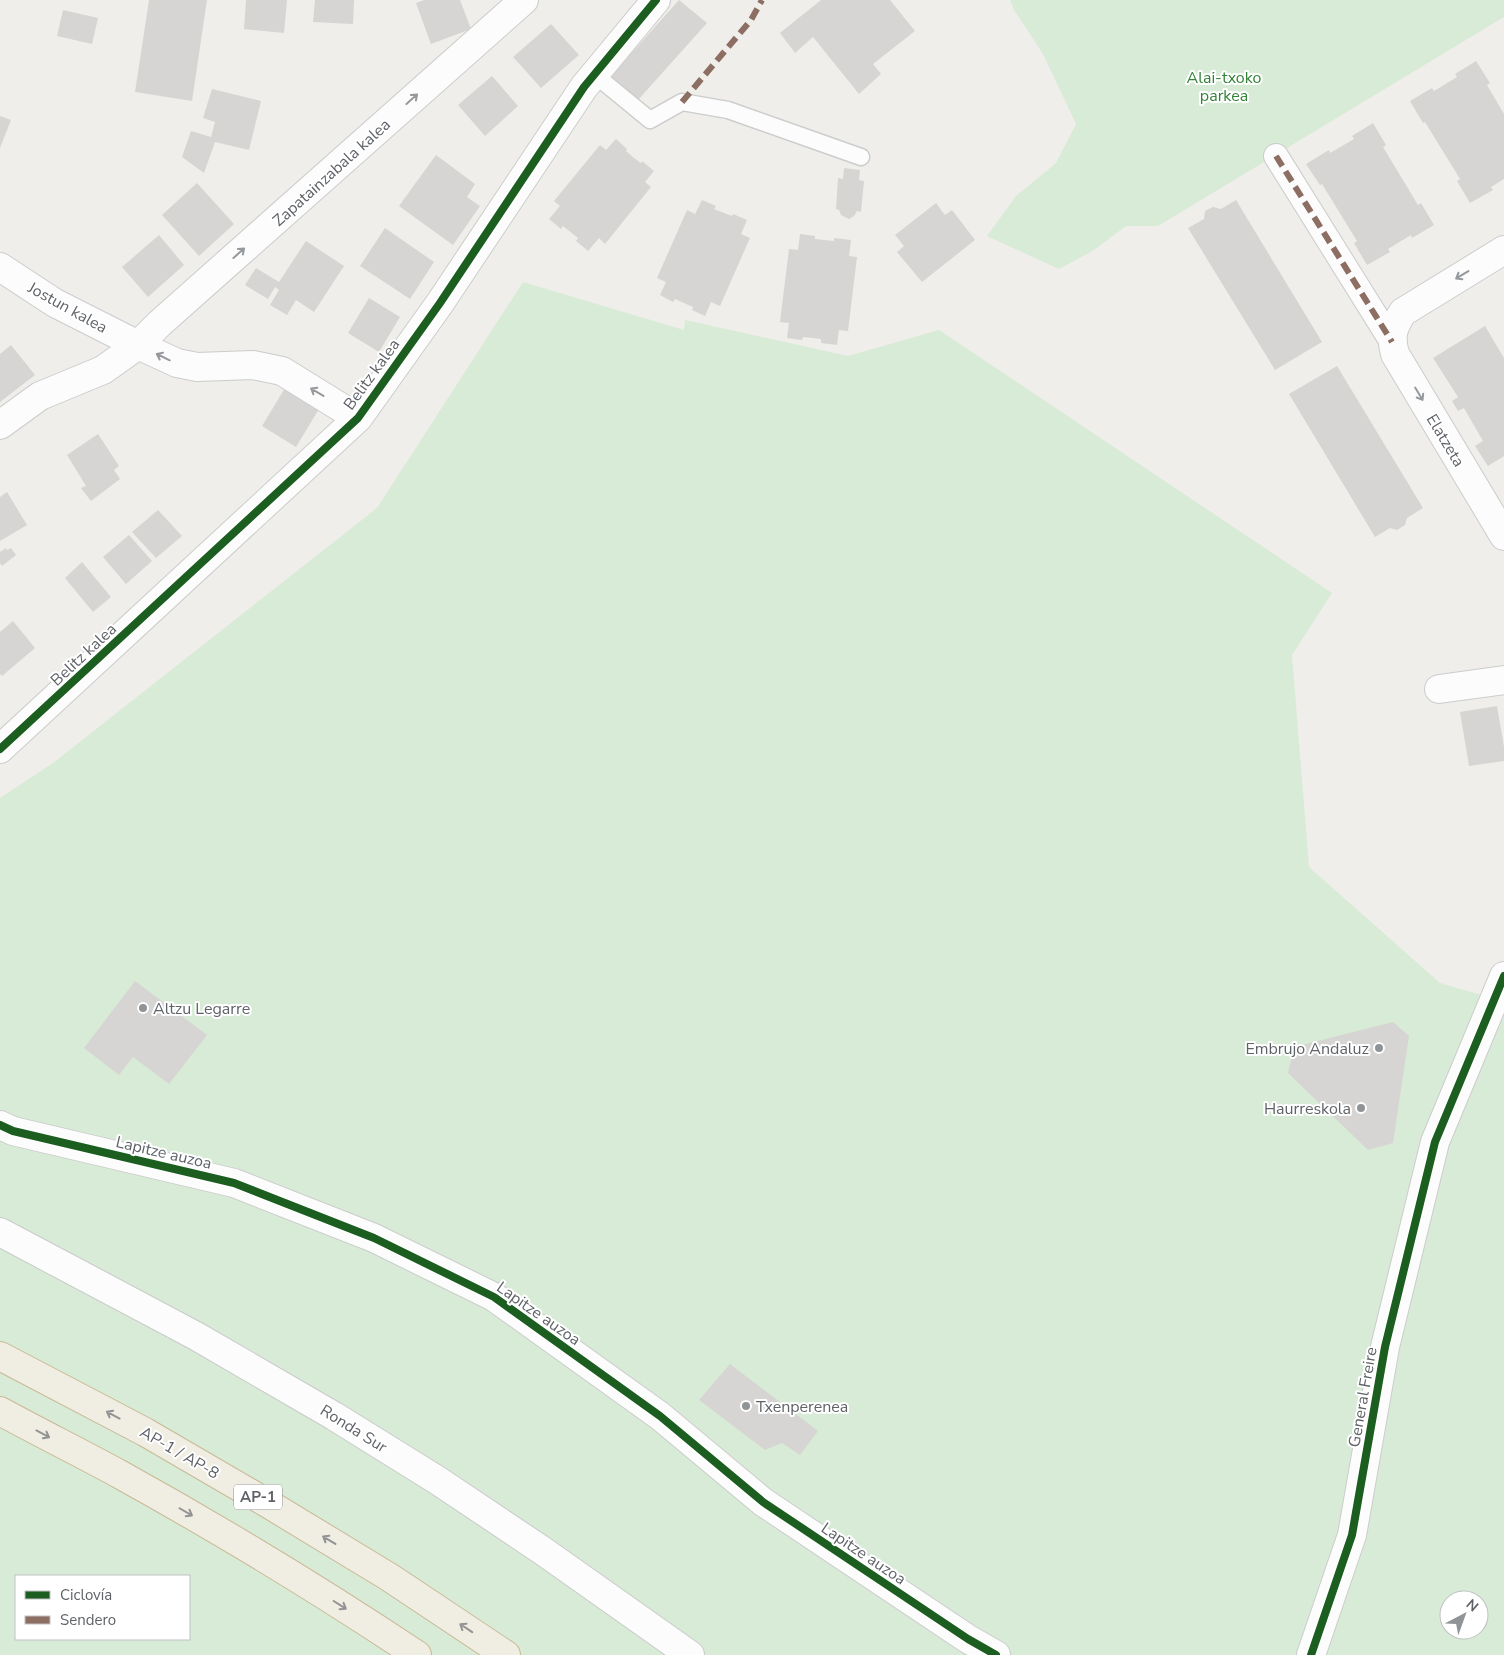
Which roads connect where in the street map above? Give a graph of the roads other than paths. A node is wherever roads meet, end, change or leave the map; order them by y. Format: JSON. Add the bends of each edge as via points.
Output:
{"nodes":[{"id":1,"x":524,"y":0,"type":"edge"},
{"id":2,"x":656,"y":0,"type":"edge"},
{"id":3,"x":594,"y":74,"type":"junction"},
{"id":4,"x":1276,"y":156,"type":"dead end"},
{"id":5,"x":861,"y":157,"type":"dead end"},
{"id":6,"x":1504,"y":250,"type":"edge"},
{"id":7,"x":0,"y":267,"type":"edge"},
{"id":8,"x":1392,"y":342,"type":"junction"},
{"id":9,"x":138,"y":345,"type":"junction"},
{"id":10,"x":358,"y":418,"type":"junction"},
{"id":11,"x":0,"y":424,"type":"edge"},
{"id":12,"x":1504,"y":536,"type":"edge"},
{"id":13,"x":1504,"y":680,"type":"edge"},
{"id":14,"x":1438,"y":689,"type":"dead end"},
{"id":15,"x":0,"y":749,"type":"edge"},
{"id":16,"x":1504,"y":976,"type":"edge"},
{"id":17,"x":0,"y":1125,"type":"edge"},
{"id":18,"x":0,"y":1232,"type":"edge"},
{"id":19,"x":0,"y":1356,"type":"edge"},
{"id":20,"x":0,"y":1411,"type":"edge"},
{"id":21,"x":417,"y":1655,"type":"edge"},
{"id":22,"x":506,"y":1655,"type":"edge"},
{"id":23,"x":690,"y":1655,"type":"edge"},
{"id":24,"x":996,"y":1655,"type":"edge"},
{"id":25,"x":1311,"y":1655,"type":"edge"}],
"edges":[{"from":9,"to":1,"type":"street","name":"Zapatainzabala kalea","one_way":true},
{"from":2,"to":3,"type":"street","name":"Belitz kalea"},
{"from":3,"to":5,"type":"lane","via":[[650,120],[682,102],[728,110]]},
{"from":3,"to":10,"type":"street","name":"Belitz kalea","via":[[440,303]]},
{"from":4,"to":8,"type":"street","name":"Elatzeta"},
{"from":6,"to":8,"type":"street","one_way":true,"via":[[1403,312],[1395,324]]},
{"from":7,"to":9,"type":"street","name":"Jostun kalea","via":[[55,303]]},
{"from":8,"to":12,"type":"street","name":"Elatzeta","one_way":true,"via":[[1395,354]]},
{"from":10,"to":9,"type":"street","one_way":true,"via":[[282,372],[253,365],[197,367],[177,363]]},
{"from":9,"to":11,"type":"street","name":"Zapatainzabala kalea","via":[[103,370],[40,396]]},
{"from":10,"to":15,"type":"street","name":"Belitz kalea"},
{"from":13,"to":14,"type":"street"},
{"from":16,"to":25,"type":"street","name":"General Freire","via":[[1435,1142],[1385,1347],[1352,1535]]},
{"from":17,"to":24,"type":"street","name":"Lapitze auzoa","via":[[13,1131],[234,1183],[374,1238],[494,1297],[660,1416],[763,1502]]},
{"from":18,"to":23,"type":"street","name":"Ronda Sur","via":[[196,1336],[334,1416],[453,1491]]},
{"from":22,"to":19,"type":"highway","name":"AP-1 / AP-8","number":"AP-1","one_way":true,"via":[[268,1503],[145,1432]]},
{"from":20,"to":21,"type":"highway","one_way":true,"via":[[122,1475],[243,1545]]}]}
